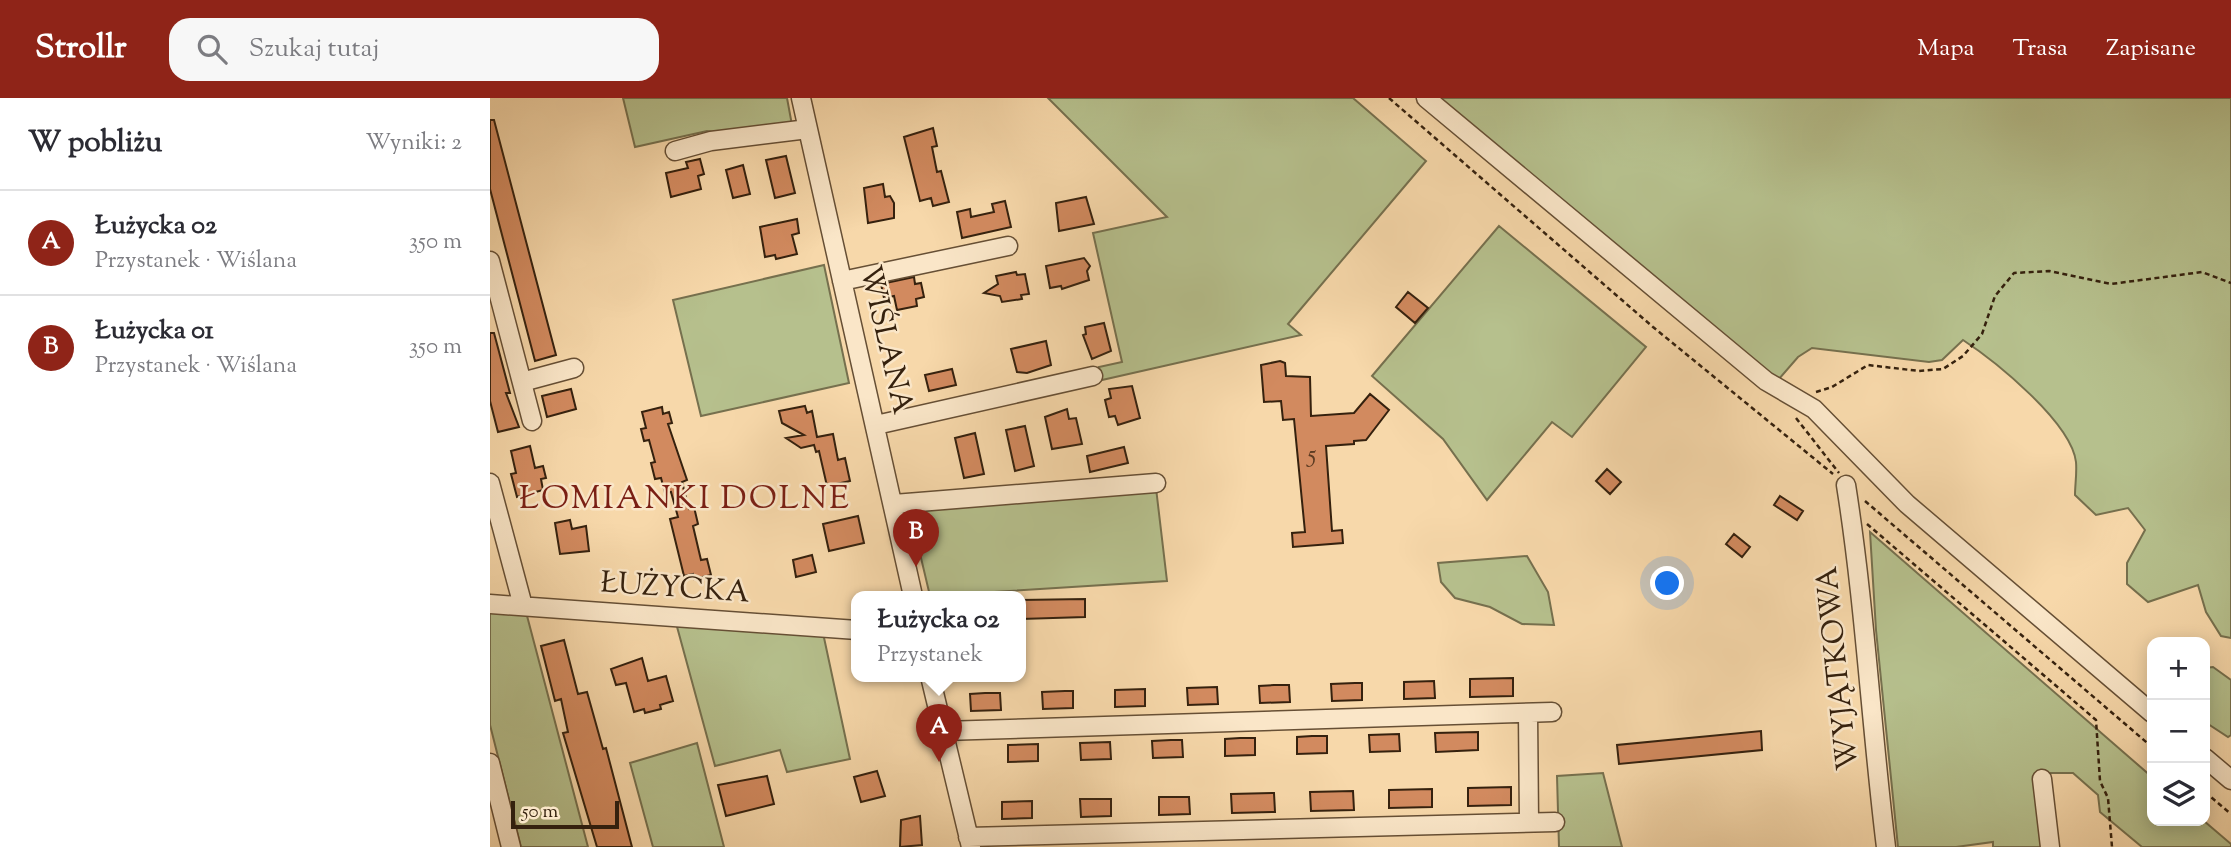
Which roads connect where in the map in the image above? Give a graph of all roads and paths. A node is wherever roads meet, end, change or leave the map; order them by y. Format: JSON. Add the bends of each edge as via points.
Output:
{"nodes":[{"id":1,"x":801,"y":98,"type":"edge"},
{"id":2,"x":1389,"y":98,"type":"edge"},
{"id":3,"x":1426,"y":98,"type":"edge"},
{"id":4,"x":808,"y":129,"type":"junction"},
{"id":5,"x":675,"y":151,"type":"dead end"},
{"id":6,"x":1008,"y":246,"type":"dead end"},
{"id":7,"x":490,"y":261,"type":"edge"},
{"id":8,"x":842,"y":281,"type":"junction"},
{"id":9,"x":2231,"y":283,"type":"edge"},
{"id":10,"x":574,"y":368,"type":"dead end"},
{"id":11,"x":522,"y":382,"type":"junction"},
{"id":12,"x":1089,"y":382,"type":"dead end"},
{"id":13,"x":1813,"y":393,"type":"dead end"},
{"id":14,"x":1792,"y":413,"type":"dead end"},
{"id":15,"x":532,"y":421,"type":"dead end"},
{"id":16,"x":877,"y":431,"type":"junction"},
{"id":17,"x":490,"y":483,"type":"edge"},
{"id":18,"x":1156,"y":483,"type":"dead end"},
{"id":19,"x":1846,"y":485,"type":"junction"},
{"id":20,"x":894,"y":505,"type":"junction"},
{"id":21,"x":1852,"y":523,"type":"junction"},
{"id":22,"x":912,"y":591,"type":"edge"},
{"id":23,"x":490,"y":604,"type":"edge"},
{"id":24,"x":523,"y":606,"type":"junction"},
{"id":25,"x":851,"y":630,"type":"edge"},
{"id":26,"x":931,"y":682,"type":"edge"},
{"id":27,"x":2147,"y":709,"type":"edge"},
{"id":28,"x":1552,"y":712,"type":"dead end"},
{"id":29,"x":1528,"y":713,"type":"junction"},
{"id":30,"x":943,"y":731,"type":"junction"},
{"id":31,"x":2147,"y":743,"type":"edge"},
{"id":32,"x":2210,"y":762,"type":"edge"},
{"id":33,"x":490,"y":763,"type":"edge"},
{"id":34,"x":2042,"y":779,"type":"dead end"},
{"id":35,"x":2231,"y":780,"type":"edge"},
{"id":36,"x":2210,"y":796,"type":"edge"},
{"id":37,"x":2231,"y":814,"type":"edge"},
{"id":38,"x":1529,"y":822,"type":"junction"},
{"id":39,"x":1555,"y":822,"type":"dead end"},
{"id":40,"x":969,"y":842,"type":"edge"},
{"id":41,"x":511,"y":847,"type":"edge"},
{"id":42,"x":1886,"y":847,"type":"edge"},
{"id":43,"x":2050,"y":847,"type":"edge"},
{"id":44,"x":2112,"y":847,"type":"edge"}],
"edges":[{"from":1,"to":4,"type":"street","name":"WIŚLANA"},
{"from":2,"to":19,"type":"path","via":[[1653,327]]},
{"from":3,"to":27,"type":"street","via":[[1766,382],[1814,409],[1907,504]]},
{"from":4,"to":5,"type":"street","via":[[711,141]]},
{"from":4,"to":8,"type":"street","name":"WIŚLANA"},
{"from":6,"to":8,"type":"street"},
{"from":7,"to":11,"type":"street"},
{"from":8,"to":16,"type":"street","name":"WIŚLANA"},
{"from":9,"to":13,"type":"path","via":[[2202,272],[2111,284],[2049,271],[2014,273],[1995,296],[1982,334],[1963,356],[1943,369],[1868,365]]},
{"from":10,"to":11,"type":"street"},
{"from":11,"to":15,"type":"street"},
{"from":12,"to":16,"type":"street"},
{"from":14,"to":19,"type":"path","via":[[1835,464]]},
{"from":16,"to":20,"type":"street","name":"WIŚLANA"},
{"from":17,"to":24,"type":"street"},
{"from":18,"to":20,"type":"street"},
{"from":19,"to":21,"type":"street","name":"WYJĄTKOWA"},
{"from":19,"to":31,"type":"path"},
{"from":20,"to":22,"type":"street","name":"WIŚLANA"},
{"from":21,"to":42,"type":"street","name":"WYJĄTKOWA"},
{"from":21,"to":44,"type":"path","via":[[1865,522],[2096,719],[2100,781],[2108,798]]},
{"from":23,"to":24,"type":"street","name":"ŁUŻYCKA"},
{"from":24,"to":25,"type":"street","name":"ŁUŻYCKA"},
{"from":26,"to":30,"type":"street"},
{"from":28,"to":29,"type":"street"},
{"from":29,"to":30,"type":"street"},
{"from":29,"to":38,"type":"street"},
{"from":30,"to":40,"type":"street"},
{"from":32,"to":35,"type":"street"},
{"from":33,"to":41,"type":"street"},
{"from":34,"to":43,"type":"street"},
{"from":36,"to":37,"type":"path"},
{"from":38,"to":39,"type":"street"},
{"from":38,"to":40,"type":"street"}]}
